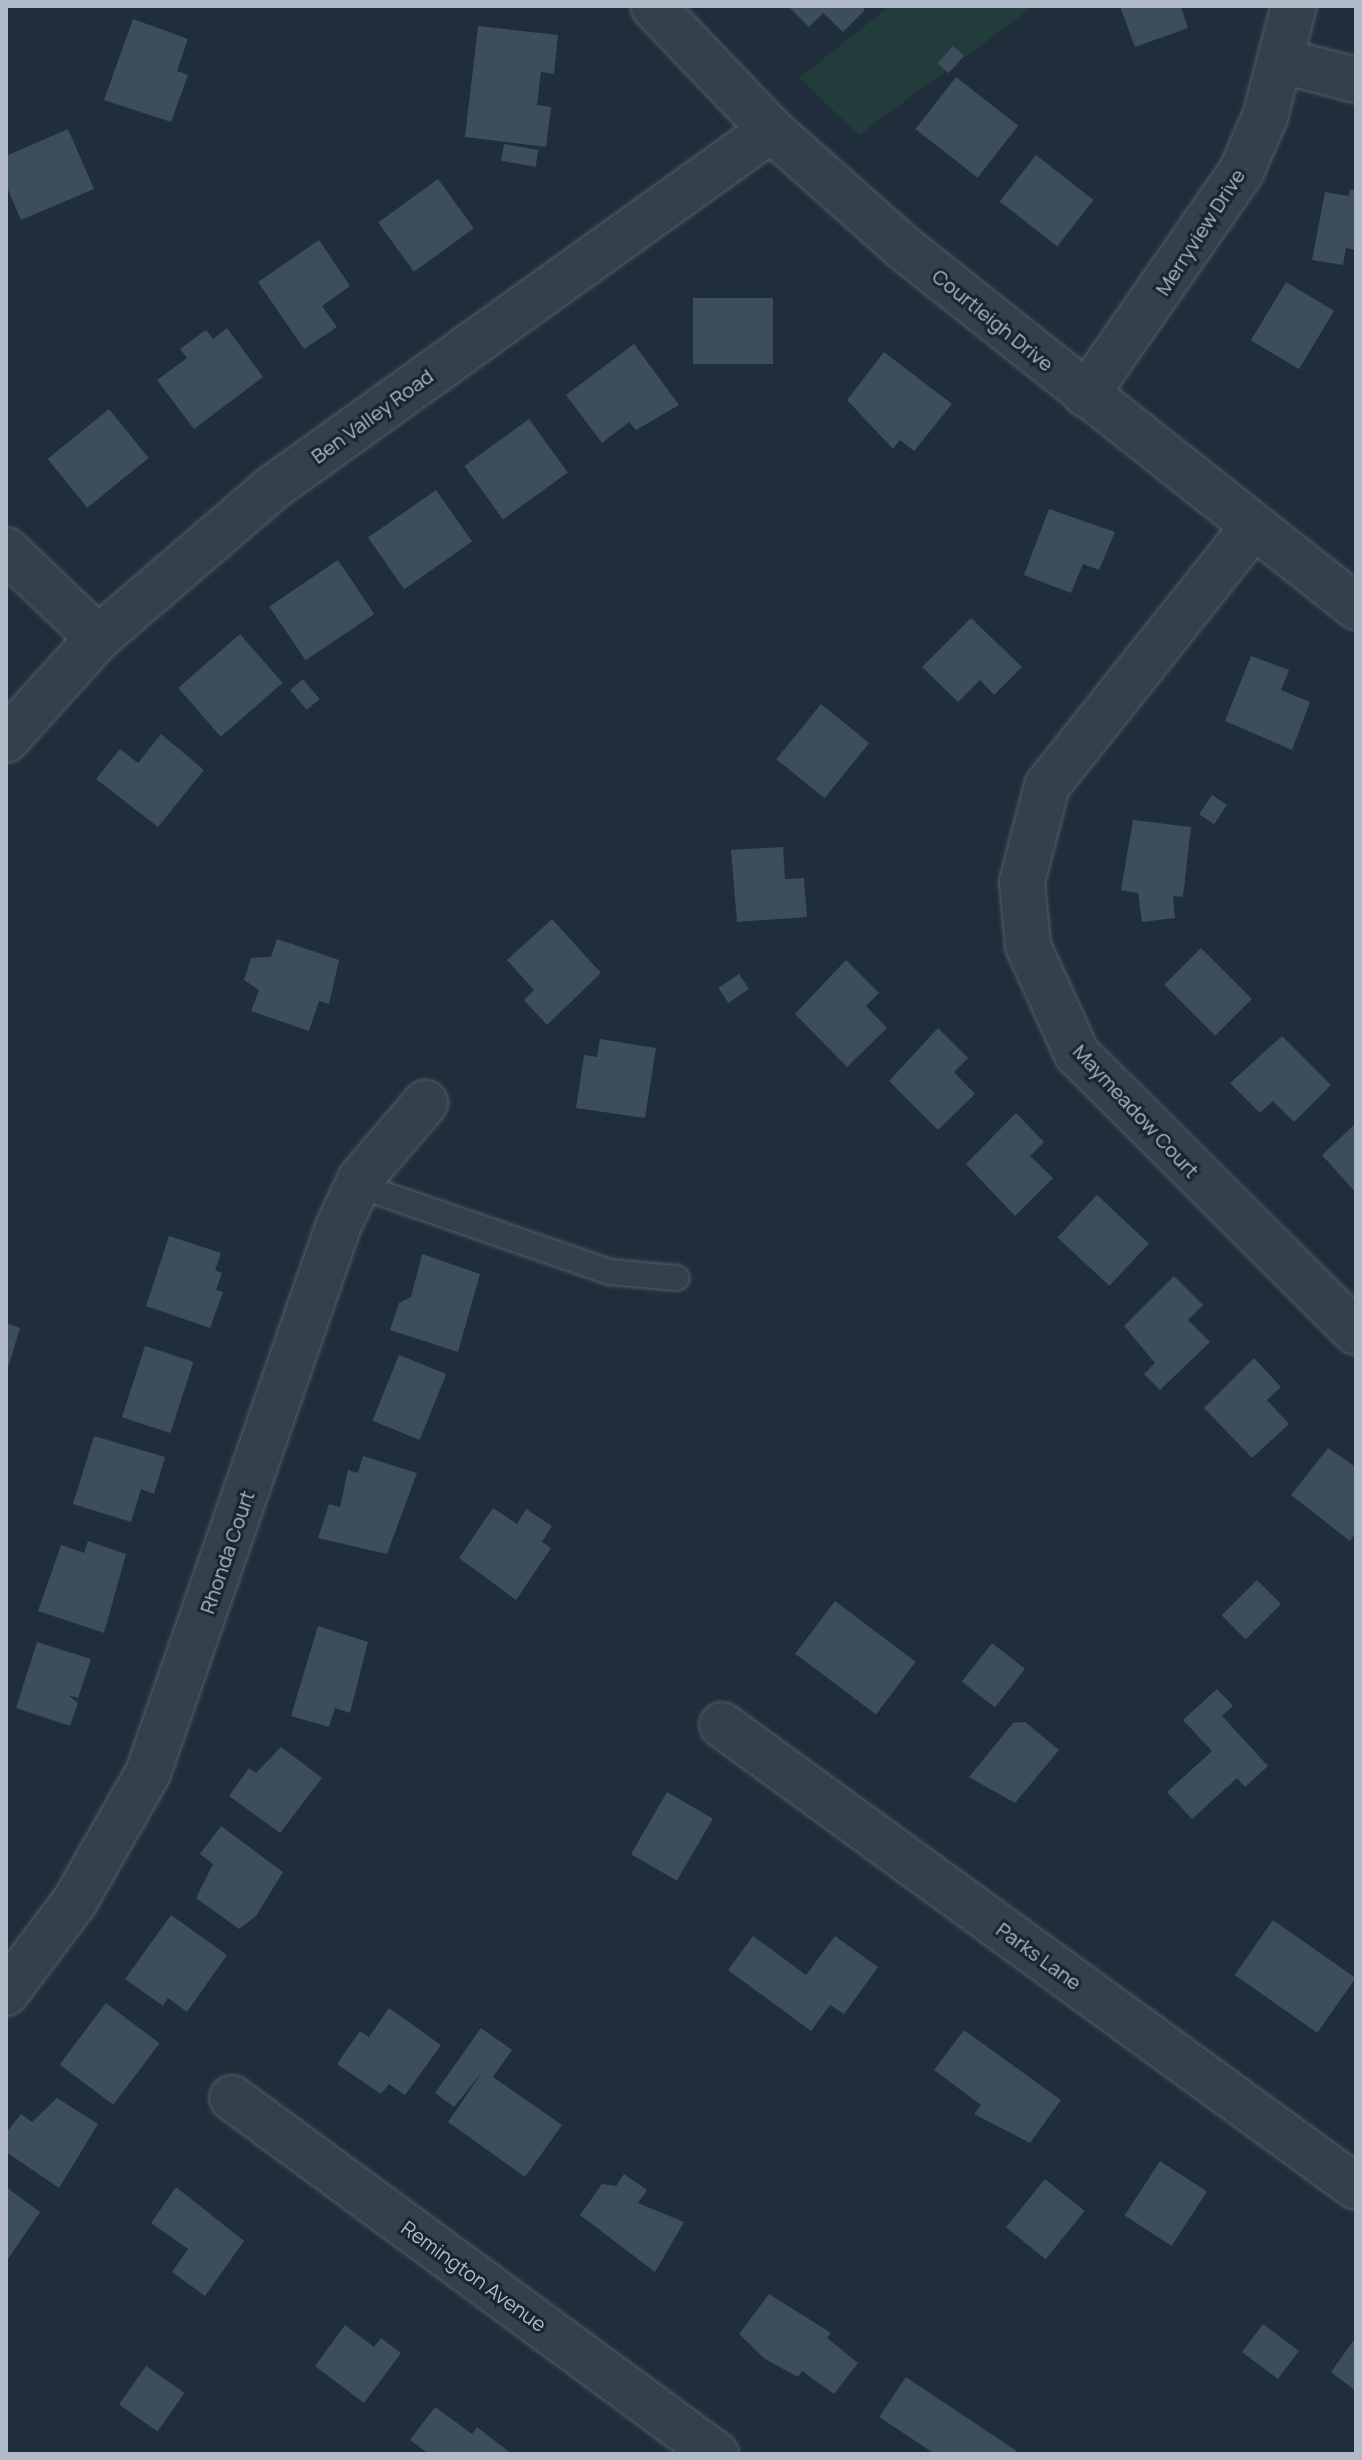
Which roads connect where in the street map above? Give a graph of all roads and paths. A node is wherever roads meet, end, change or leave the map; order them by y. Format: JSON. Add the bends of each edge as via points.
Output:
{"nodes":[{"id":1,"x":653,"y":6,"type":"edge"},
{"id":2,"x":1294,"y":6,"type":"edge"},
{"id":3,"x":1283,"y":61,"type":"junction"},
{"id":4,"x":1356,"y":80,"type":"edge"},
{"id":5,"x":771,"y":130,"type":"junction"},
{"id":6,"x":1086,"y":395,"type":"junction"},
{"id":7,"x":1253,"y":527,"type":"junction"},
{"id":8,"x":6,"y":550,"type":"edge"},
{"id":9,"x":1356,"y":607,"type":"edge"},
{"id":10,"x":98,"y":638,"type":"junction"},
{"id":11,"x":6,"y":740,"type":"edge"},
{"id":12,"x":425,"y":1103,"type":"dead end"},
{"id":13,"x":357,"y":1185,"type":"junction"},
{"id":14,"x":677,"y":1278,"type":"dead end"},
{"id":15,"x":1356,"y":1332,"type":"edge"},
{"id":16,"x":722,"y":1725,"type":"dead end"},
{"id":17,"x":6,"y":1993,"type":"edge"},
{"id":18,"x":232,"y":2098,"type":"dead end"},
{"id":19,"x":1356,"y":2187,"type":"edge"},
{"id":20,"x":716,"y":2454,"type":"edge"}],
"edges":[{"from":1,"to":5,"type":"street","name":"Courtleigh Drive"},
{"from":2,"to":3,"type":"street","name":"Merryview Drive"},
{"from":3,"to":4,"type":"street"},
{"from":3,"to":6,"type":"street","name":"Merryview Drive","via":[[1241,172]]},
{"from":5,"to":6,"type":"street","name":"Courtleigh Drive"},
{"from":5,"to":10,"type":"street","name":"Ben Valley Road","via":[[275,486]]},
{"from":6,"to":7,"type":"street","name":"Courtleigh Drive"},
{"from":7,"to":9,"type":"street","name":"Courtleigh Drive"},
{"from":7,"to":15,"type":"street","name":"Maymeadow Court","via":[[1047,786],[1022,882],[1028,946],[1077,1054]]},
{"from":8,"to":10,"type":"street"},
{"from":10,"to":11,"type":"street","name":"Ben Valley Road"},
{"from":12,"to":13,"type":"street","name":"Rhonda Court"},
{"from":13,"to":14,"type":"lane","via":[[609,1272]]},
{"from":13,"to":17,"type":"street","name":"Rhonda Court","via":[[148,1773],[75,1901]]},
{"from":16,"to":19,"type":"street","name":"Parks Lane"},
{"from":18,"to":20,"type":"street","name":"Remington Avenue"}]}
